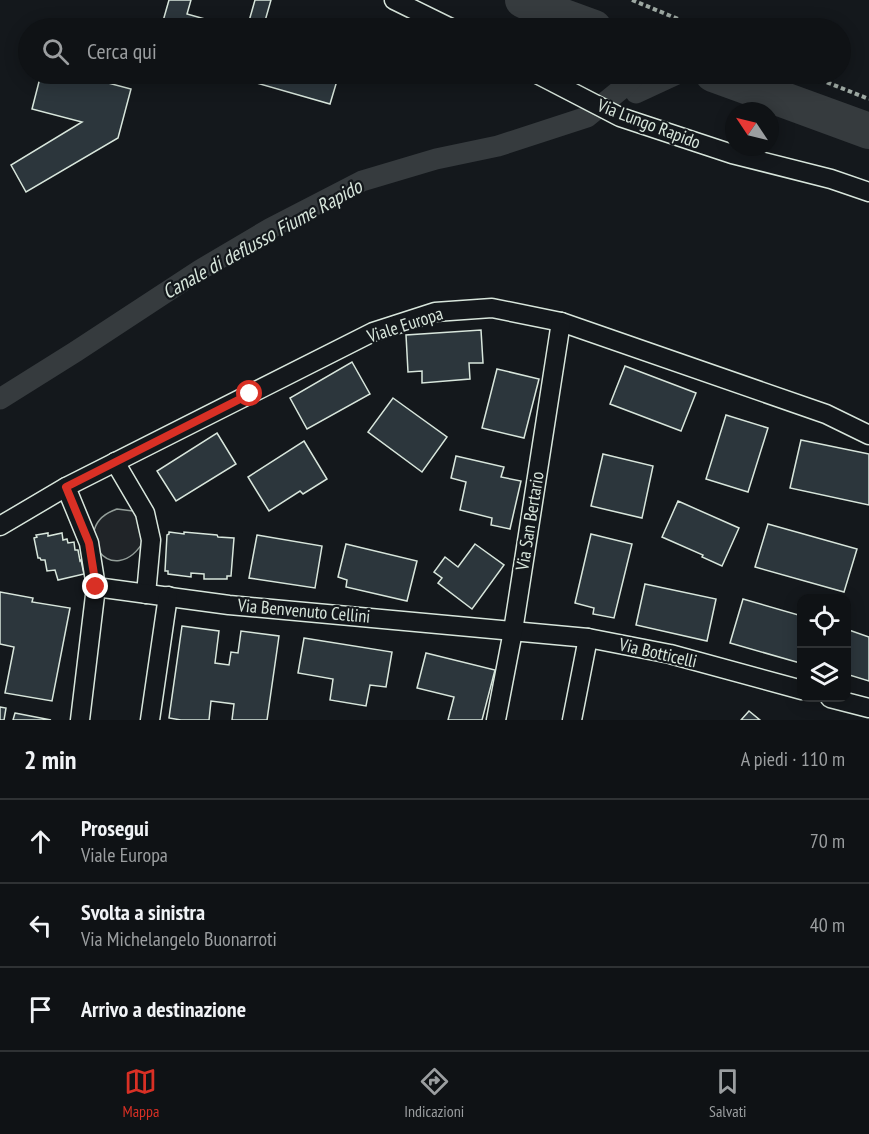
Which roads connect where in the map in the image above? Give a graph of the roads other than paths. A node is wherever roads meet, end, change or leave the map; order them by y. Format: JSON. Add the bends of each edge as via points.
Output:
{"nodes":[{"id":1,"x":394,"y":0,"type":"edge"},
{"id":2,"x":431,"y":18,"type":"edge"},
{"id":3,"x":556,"y":84,"type":"edge"},
{"id":4,"x":869,"y":192,"type":"edge"},
{"id":5,"x":561,"y":322,"type":"junction"},
{"id":6,"x":869,"y":435,"type":"edge"},
{"id":7,"x":115,"y":462,"type":"junction"},
{"id":8,"x":66,"y":487,"type":"junction"},
{"id":9,"x":0,"y":526,"type":"edge"},
{"id":10,"x":96,"y":587,"type":"junction"},
{"id":11,"x":146,"y":594,"type":"junction"},
{"id":12,"x":168,"y":596,"type":"junction"},
{"id":13,"x":513,"y":630,"type":"junction"},
{"id":14,"x":588,"y":638,"type":"junction"},
{"id":15,"x":797,"y":689,"type":"edge"},
{"id":16,"x":846,"y":702,"type":"edge"},
{"id":17,"x":869,"y":708,"type":"edge"},
{"id":18,"x":80,"y":720,"type":"edge"},
{"id":19,"x":150,"y":720,"type":"edge"},
{"id":20,"x":496,"y":720,"type":"edge"},
{"id":21,"x":572,"y":720,"type":"edge"}],
"edges":[{"from":1,"to":2,"type":"street"},
{"from":3,"to":4,"type":"street","name":"Via Lungo Rapido","via":[[620,117],[732,154]]},
{"from":5,"to":6,"type":"street","name":"Viale Europa","via":[[825,414]]},
{"from":5,"to":7,"type":"street","name":"Viale Europa","via":[[492,308],[435,312],[373,333]]},
{"from":5,"to":13,"type":"street","name":"Via San Bertario"},
{"from":7,"to":8,"type":"street","name":"Viale Europa"},
{"from":7,"to":11,"type":"street","via":[[145,513],[151,540]]},
{"from":8,"to":9,"type":"street","name":"Viale Europa"},
{"from":8,"to":10,"type":"street","via":[[89,543]]},
{"from":10,"to":11,"type":"street","name":"Via Benvenuto Cellini"},
{"from":10,"to":18,"type":"street"},
{"from":11,"to":12,"type":"street","name":"Via Benvenuto Cellini"},
{"from":12,"to":13,"type":"street","name":"Via Benvenuto Cellini"},
{"from":12,"to":19,"type":"street"},
{"from":13,"to":14,"type":"street","name":"Via Botticelli"},
{"from":13,"to":20,"type":"street","name":"Via San Bertario"},
{"from":14,"to":15,"type":"street","name":"Via Botticelli","via":[[670,654]]},
{"from":14,"to":21,"type":"street"},
{"from":16,"to":17,"type":"street"}]}
